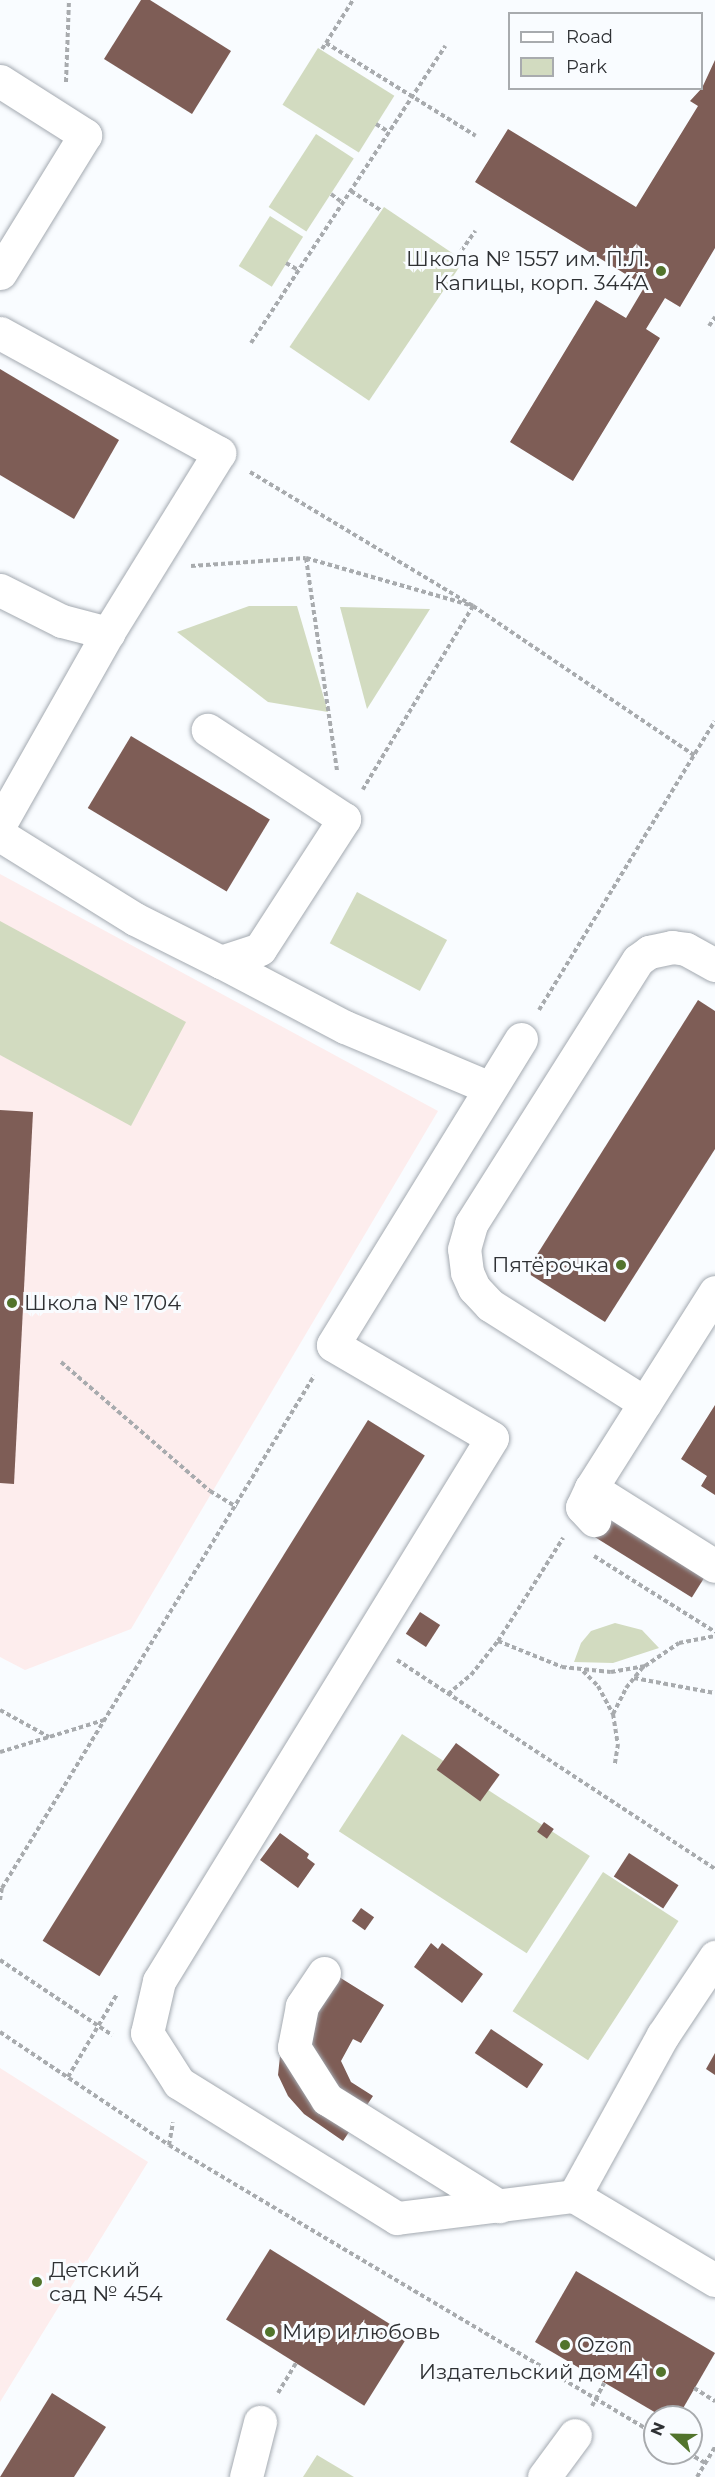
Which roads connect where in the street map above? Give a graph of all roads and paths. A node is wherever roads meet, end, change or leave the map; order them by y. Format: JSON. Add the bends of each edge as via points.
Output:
{"nodes":[{"id":1,"x":69,"y":0,"type":"edge"},
{"id":2,"x":353,"y":0,"type":"edge"},
{"id":3,"x":326,"y":43,"type":"junction"},
{"id":4,"x":445,"y":46,"type":"dead end"},
{"id":5,"x":322,"y":49,"type":"dead end"},
{"id":6,"x":0,"y":81,"type":"edge"},
{"id":7,"x":412,"y":97,"type":"junction"},
{"id":8,"x":64,"y":122,"type":"junction"},
{"id":9,"x":376,"y":124,"type":"dead end"},
{"id":10,"x":389,"y":132,"type":"junction"},
{"id":11,"x":476,"y":136,"type":"dead end"},
{"id":12,"x":351,"y":191,"type":"junction"},
{"id":13,"x":331,"y":195,"type":"dead end"},
{"id":14,"x":343,"y":203,"type":"junction"},
{"id":15,"x":382,"y":212,"type":"dead end"},
{"id":16,"x":475,"y":231,"type":"dead end"},
{"id":17,"x":457,"y":257,"type":"dead end"},
{"id":18,"x":286,"y":263,"type":"dead end"},
{"id":19,"x":298,"y":271,"type":"junction"},
{"id":20,"x":0,"y":273,"type":"edge"},
{"id":21,"x":715,"y":317,"type":"edge"},
{"id":22,"x":710,"y":326,"type":"dead end"},
{"id":23,"x":0,"y":333,"type":"edge"},
{"id":24,"x":251,"y":344,"type":"dead end"},
{"id":25,"x":219,"y":453,"type":"junction"},
{"id":26,"x":306,"y":558,"type":"junction"},
{"id":27,"x":148,"y":570,"type":"junction"},
{"id":28,"x":0,"y":590,"type":"edge"},
{"id":29,"x":473,"y":606,"type":"junction"},
{"id":30,"x":108,"y":633,"type":"junction"},
{"id":31,"x":715,"y":721,"type":"edge"},
{"id":32,"x":208,"y":730,"type":"dead end"},
{"id":33,"x":694,"y":755,"type":"junction"},
{"id":34,"x":344,"y":819,"type":"junction"},
{"id":35,"x":0,"y":824,"type":"edge"},
{"id":36,"x":0,"y":835,"type":"edge"},
{"id":37,"x":220,"y":962,"type":"junction"},
{"id":38,"x":715,"y":965,"type":"edge"},
{"id":39,"x":521,"y":1038,"type":"joint"},
{"id":40,"x":490,"y":1088,"type":"junction"},
{"id":41,"x":714,"y":1295,"type":"edge"},
{"id":42,"x":333,"y":1345,"type":"junction"},
{"id":43,"x":61,"y":1362,"type":"dead end"},
{"id":44,"x":645,"y":1403,"type":"junction"},
{"id":45,"x":591,"y":1488,"type":"junction"},
{"id":46,"x":237,"y":1507,"type":"junction"},
{"id":47,"x":583,"y":1531,"type":"joint"},
{"id":48,"x":589,"y":1552,"type":"dead end"},
{"id":49,"x":715,"y":1566,"type":"edge"},
{"id":50,"x":715,"y":1634,"type":"edge"},
{"id":51,"x":367,"y":1640,"type":"junction"},
{"id":52,"x":498,"y":1641,"type":"junction"},
{"id":53,"x":645,"y":1666,"type":"junction"},
{"id":54,"x":583,"y":1670,"type":"junction"},
{"id":55,"x":634,"y":1678,"type":"junction"},
{"id":56,"x":715,"y":1693,"type":"edge"},
{"id":57,"x":448,"y":1694,"type":"junction"},
{"id":58,"x":0,"y":1710,"type":"edge"},
{"id":59,"x":613,"y":1714,"type":"junction"},
{"id":60,"x":108,"y":1719,"type":"junction"},
{"id":61,"x":49,"y":1737,"type":"junction"},
{"id":62,"x":0,"y":1752,"type":"edge"},
{"id":63,"x":615,"y":1764,"type":"dead end"},
{"id":64,"x":715,"y":1869,"type":"edge"},
{"id":65,"x":1,"y":1887,"type":"edge"},
{"id":66,"x":0,"y":1900,"type":"edge"},
{"id":67,"x":715,"y":1957,"type":"edge"},
{"id":68,"x":0,"y":1960,"type":"edge"},
{"id":69,"x":324,"y":1973,"type":"dead end"},
{"id":70,"x":98,"y":2025,"type":"junction"},
{"id":71,"x":0,"y":2032,"type":"edge"},
{"id":72,"x":116,"y":2038,"type":"dead end"},
{"id":73,"x":68,"y":2077,"type":"junction"},
{"id":74,"x":574,"y":2196,"type":"junction"},
{"id":75,"x":500,"y":2206,"type":"junction"},
{"id":76,"x":715,"y":2280,"type":"edge"},
{"id":77,"x":694,"y":2388,"type":"dead end"},
{"id":78,"x":715,"y":2401,"type":"edge"},
{"id":79,"x":260,"y":2422,"type":"dead end"},
{"id":80,"x":643,"y":2426,"type":"edge"},
{"id":81,"x":575,"y":2435,"type":"dead end"},
{"id":82,"x":715,"y":2447,"type":"edge"},
{"id":83,"x":705,"y":2463,"type":"joint"},
{"id":84,"x":246,"y":2477,"type":"edge"},
{"id":85,"x":544,"y":2477,"type":"edge"},
{"id":86,"x":697,"y":2477,"type":"edge"}],
"edges":[{"from":1,"to":8,"type":"path"},
{"from":2,"to":3,"type":"path"},
{"from":3,"to":5,"type":"path"},
{"from":3,"to":7,"type":"path"},
{"from":4,"to":7,"type":"path"},
{"from":6,"to":8,"type":"lane"},
{"from":7,"to":10,"type":"path"},
{"from":7,"to":11,"type":"path"},
{"from":8,"to":20,"type":"lane","via":[[85,135]]},
{"from":9,"to":10,"type":"path"},
{"from":10,"to":12,"type":"path"},
{"from":12,"to":14,"type":"path"},
{"from":12,"to":15,"type":"path"},
{"from":13,"to":14,"type":"path"},
{"from":14,"to":19,"type":"path"},
{"from":16,"to":17,"type":"path"},
{"from":18,"to":19,"type":"path"},
{"from":19,"to":24,"type":"path"},
{"from":21,"to":22,"type":"path"},
{"from":23,"to":25,"type":"lane"},
{"from":25,"to":27,"type":"lane"},
{"from":25,"to":29,"type":"path"},
{"from":26,"to":27,"type":"path"},
{"from":26,"to":29,"type":"path"},
{"from":26,"to":34,"type":"path"},
{"from":27,"to":30,"type":"lane"},
{"from":28,"to":30,"type":"lane","via":[[62,621]]},
{"from":29,"to":33,"type":"path"},
{"from":29,"to":34,"type":"path"},
{"from":30,"to":35,"type":"lane"},
{"from":31,"to":33,"type":"path"},
{"from":32,"to":34,"type":"lane"},
{"from":33,"to":39,"type":"path"},
{"from":34,"to":37,"type":"lane","via":[[260,949]]},
{"from":36,"to":37,"type":"lane","via":[[135,919]]},
{"from":37,"to":40,"type":"lane","via":[[345,1027]]},
{"from":38,"to":44,"type":"lane","via":[[686,949],[672,947],[649,952],[638,960],[471,1224],[464,1249],[474,1288],[490,1305]]},
{"from":39,"to":40,"type":"lane"},
{"from":40,"to":42,"type":"lane"},
{"from":41,"to":44,"type":"lane"},
{"from":42,"to":46,"type":"path"},
{"from":42,"to":51,"type":"lane","via":[[492,1438]]},
{"from":43,"to":46,"type":"path","via":[[210,1491]]},
{"from":44,"to":45,"type":"lane"},
{"from":45,"to":47,"type":"lane","via":[[582,1507]]},
{"from":45,"to":49,"type":"lane"},
{"from":46,"to":60,"type":"path"},
{"from":47,"to":52,"type":"path","via":[[564,1536]]},
{"from":48,"to":50,"type":"path"},
{"from":50,"to":53,"type":"path","via":[[679,1643]]},
{"from":51,"to":57,"type":"path"},
{"from":51,"to":75,"type":"lane","via":[[159,1981],[147,2033],[179,2083],[397,2218]]},
{"from":52,"to":54,"type":"path","via":[[539,1659]]},
{"from":52,"to":57,"type":"path","via":[[471,1675]]},
{"from":53,"to":54,"type":"path","via":[[611,1672]]},
{"from":53,"to":55,"type":"path"},
{"from":54,"to":59,"type":"path","via":[[598,1686]]},
{"from":55,"to":56,"type":"path"},
{"from":55,"to":59,"type":"path"},
{"from":57,"to":64,"type":"path"},
{"from":58,"to":61,"type":"path"},
{"from":59,"to":63,"type":"path","via":[[618,1744]]},
{"from":60,"to":61,"type":"path"},
{"from":60,"to":65,"type":"path"},
{"from":61,"to":62,"type":"path"},
{"from":65,"to":66,"type":"path"},
{"from":67,"to":74,"type":"lane","via":[[663,2035]]},
{"from":68,"to":70,"type":"path"},
{"from":69,"to":75,"type":"lane","via":[[302,2006],[294,2047],[327,2099]]},
{"from":70,"to":72,"type":"path"},
{"from":70,"to":73,"type":"path"},
{"from":71,"to":73,"type":"path"},
{"from":73,"to":80,"type":"path","via":[[169,2145]]},
{"from":74,"to":75,"type":"lane"},
{"from":74,"to":76,"type":"lane"},
{"from":77,"to":78,"type":"path"},
{"from":79,"to":84,"type":"lane"},
{"from":81,"to":85,"type":"lane"},
{"from":82,"to":83,"type":"path"},
{"from":83,"to":86,"type":"path"}]}
